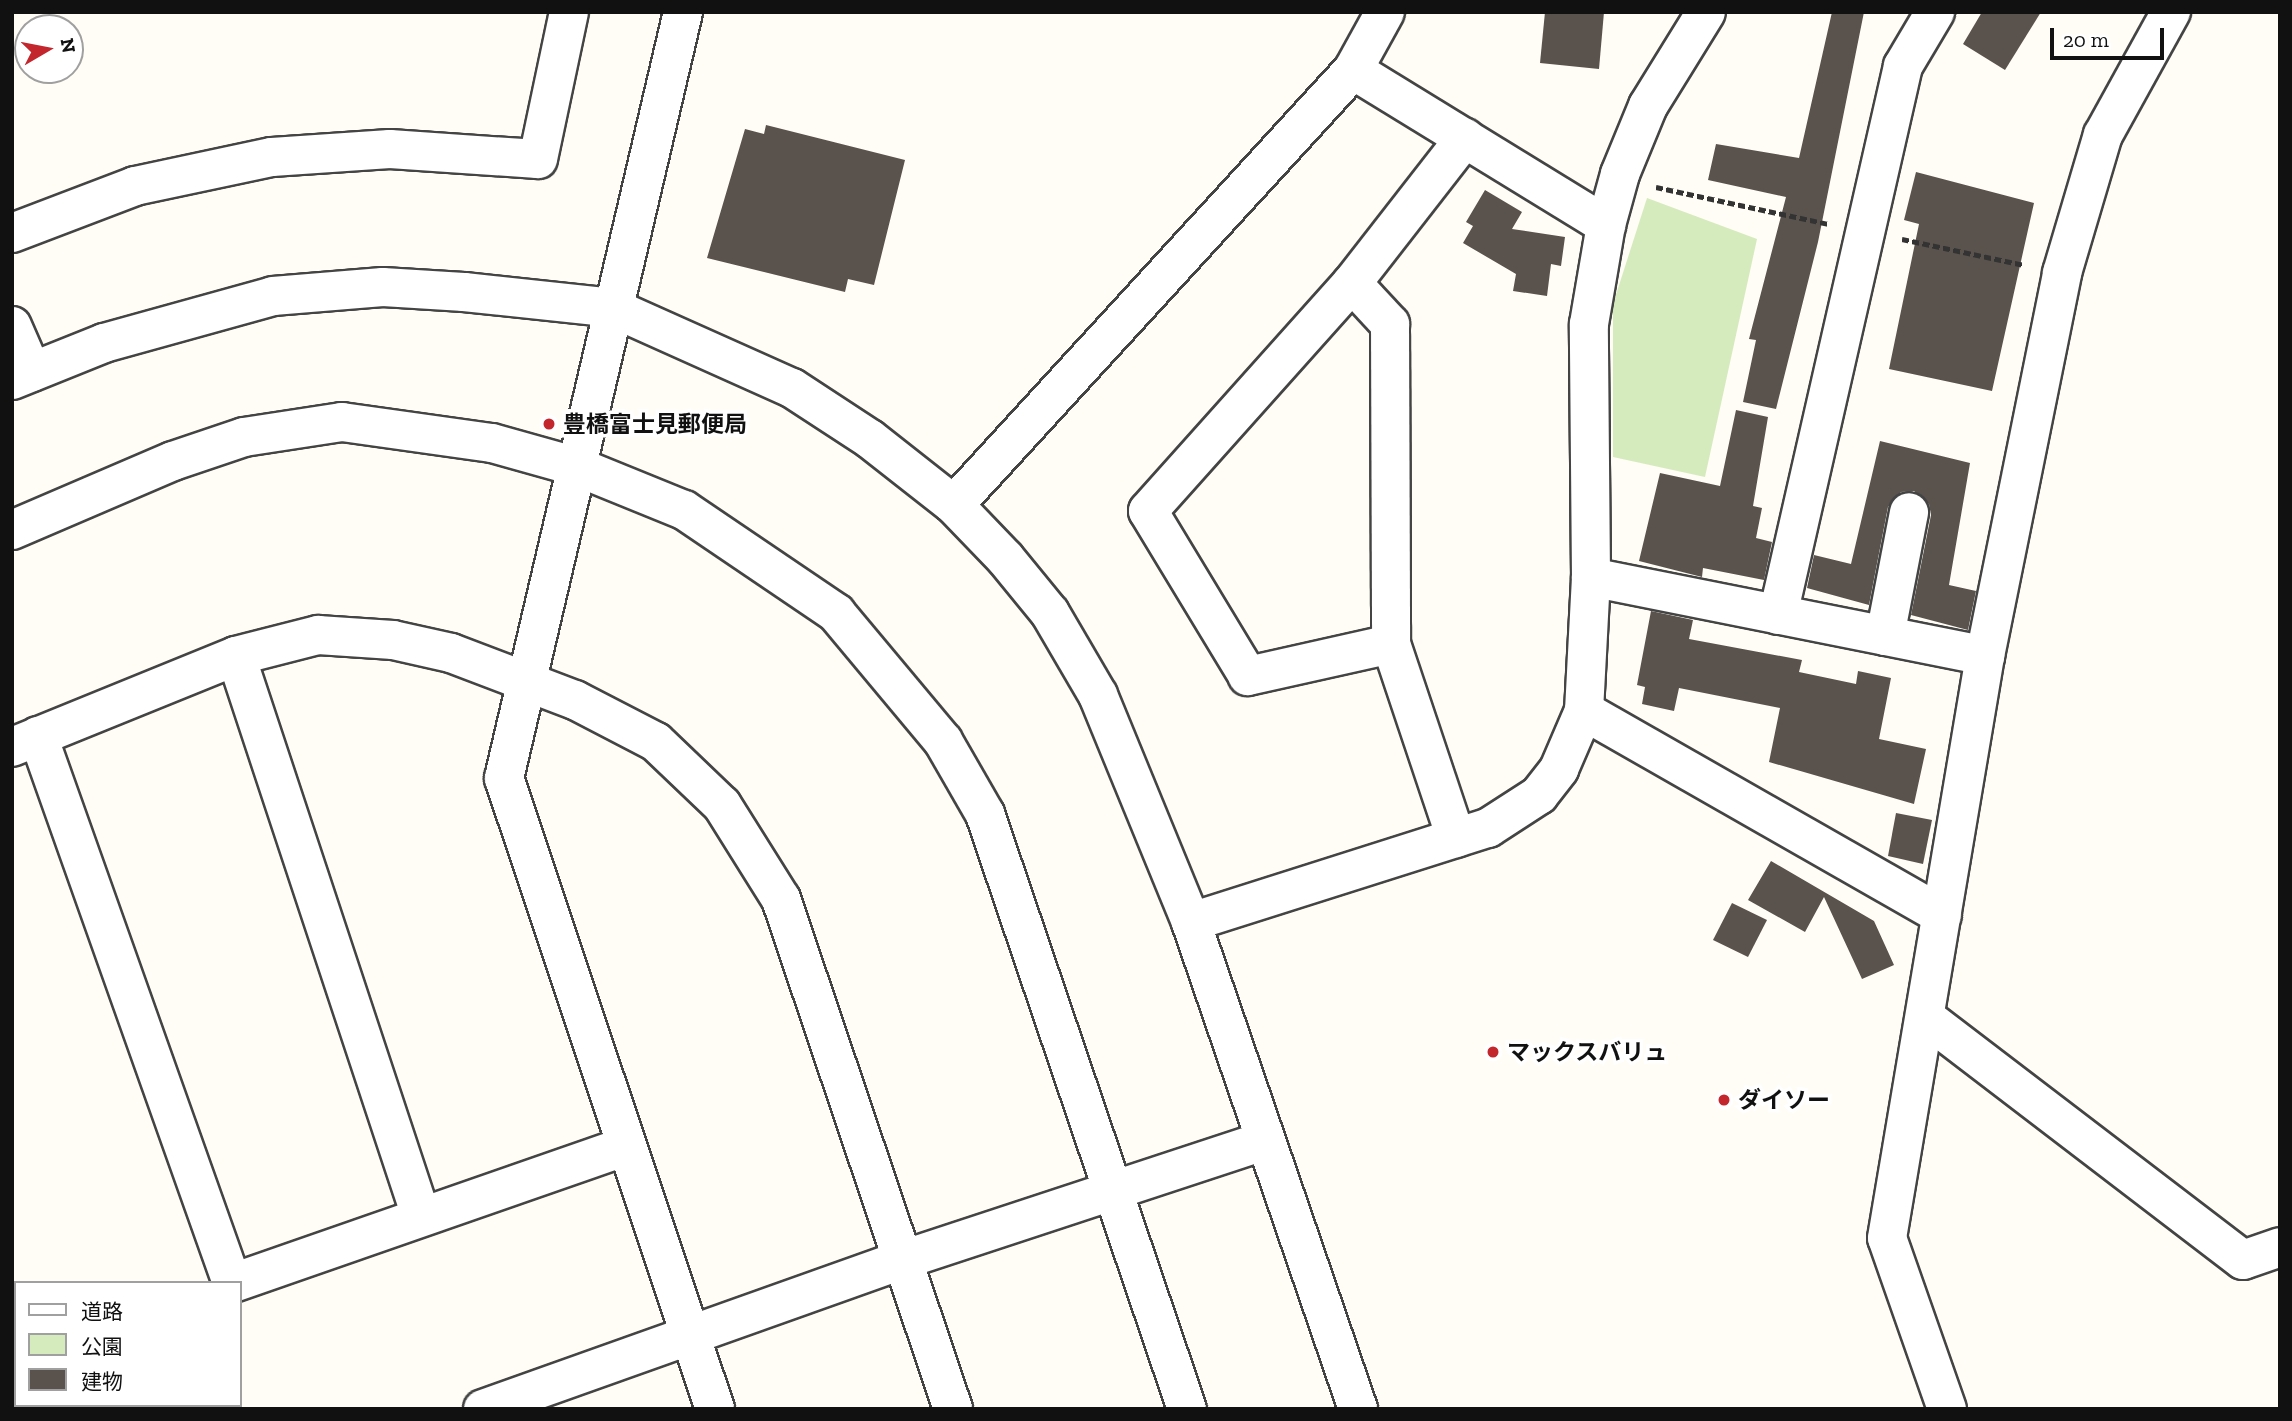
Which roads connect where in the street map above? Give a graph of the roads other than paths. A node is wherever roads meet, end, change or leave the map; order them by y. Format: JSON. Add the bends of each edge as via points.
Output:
{"nodes":[{"id":1,"x":569,"y":12,"type":"edge"},
{"id":2,"x":683,"y":12,"type":"edge"},
{"id":3,"x":1385,"y":12,"type":"edge"},
{"id":4,"x":1706,"y":12,"type":"edge"},
{"id":5,"x":1935,"y":12,"type":"edge"},
{"id":6,"x":2171,"y":12,"type":"edge"},
{"id":7,"x":1353,"y":70,"type":"junction"},
{"id":8,"x":1465,"y":138,"type":"junction"},
{"id":9,"x":1606,"y":225,"type":"junction"},
{"id":10,"x":12,"y":233,"type":"edge"},
{"id":11,"x":1352,"y":283,"type":"junction"},
{"id":12,"x":613,"y":307,"type":"junction"},
{"id":13,"x":12,"y":326,"type":"edge"},
{"id":14,"x":22,"y":376,"type":"edge"},
{"id":15,"x":578,"y":467,"type":"junction"},
{"id":16,"x":954,"y":505,"type":"junction"},
{"id":17,"x":1909,"y":512,"type":"dead end"},
{"id":18,"x":12,"y":530,"type":"edge"},
{"id":19,"x":1591,"y":577,"type":"junction"},
{"id":20,"x":1778,"y":615,"type":"junction"},
{"id":21,"x":1885,"y":636,"type":"junction"},
{"id":22,"x":1391,"y":644,"type":"junction"},
{"id":23,"x":236,"y":656,"type":"junction"},
{"id":24,"x":1985,"y":656,"type":"junction"},
{"id":25,"x":525,"y":678,"type":"junction"},
{"id":26,"x":1584,"y":711,"type":"junction"},
{"id":27,"x":25,"y":741,"type":"edge"},
{"id":28,"x":1456,"y":838,"type":"junction"},
{"id":29,"x":1941,"y":915,"type":"junction"},
{"id":30,"x":1191,"y":922,"type":"junction"},
{"id":31,"x":1925,"y":1017,"type":"junction"},
{"id":32,"x":1264,"y":1141,"type":"junction"},
{"id":33,"x":626,"y":1146,"type":"junction"},
{"id":34,"x":1115,"y":1191,"type":"junction"},
{"id":35,"x":421,"y":1216,"type":"junction"},
{"id":36,"x":2280,"y":1247,"type":"edge"},
{"id":37,"x":902,"y":1260,"type":"junction"},
{"id":38,"x":231,"y":1281,"type":"edge"},
{"id":39,"x":238,"y":1281,"type":"edge"},
{"id":40,"x":691,"y":1338,"type":"junction"},
{"id":41,"x":484,"y":1408,"type":"edge"},
{"id":42,"x":715,"y":1409,"type":"edge"},
{"id":43,"x":953,"y":1409,"type":"edge"},
{"id":44,"x":1186,"y":1409,"type":"edge"},
{"id":45,"x":1358,"y":1409,"type":"edge"},
{"id":46,"x":1947,"y":1409,"type":"edge"}],
"edges":[{"from":1,"to":10,"type":"street","via":[[538,159],[390,149],[272,158],[135,186]]},
{"from":2,"to":12,"type":"street"},
{"from":3,"to":7,"type":"street"},
{"from":4,"to":9,"type":"street","via":[[1648,107],[1620,174]]},
{"from":5,"to":20,"type":"street","via":[[1903,66]]},
{"from":6,"to":24,"type":"street","via":[[2103,135],[2080,202]]},
{"from":7,"to":8,"type":"street"},
{"from":7,"to":16,"type":"street"},
{"from":8,"to":9,"type":"street"},
{"from":8,"to":11,"type":"street"},
{"from":9,"to":19,"type":"street","via":[[1589,324]]},
{"from":11,"to":22,"type":"street","via":[[1390,324]]},
{"from":11,"to":22,"type":"street","via":[[1148,511],[1248,676]]},
{"from":12,"to":14,"type":"street","via":[[383,287],[272,296],[165,323]]},
{"from":12,"to":15,"type":"street"},
{"from":12,"to":16,"type":"street","via":[[792,388],[870,439]]},
{"from":13,"to":14,"type":"street"},
{"from":15,"to":18,"type":"street","via":[[492,443],[342,422],[244,437],[173,461]]},
{"from":15,"to":25,"type":"street"},
{"from":15,"to":34,"type":"street","via":[[684,510],[836,613],[943,741],[985,814]]},
{"from":16,"to":30,"type":"street","via":[[1050,613],[1098,695]]},
{"from":17,"to":21,"type":"street"},
{"from":19,"to":20,"type":"street"},
{"from":19,"to":26,"type":"street"},
{"from":20,"to":21,"type":"street"},
{"from":21,"to":24,"type":"street"},
{"from":22,"to":28,"type":"street"},
{"from":23,"to":25,"type":"street","via":[[318,635],[393,640]]},
{"from":23,"to":27,"type":"street"},
{"from":23,"to":35,"type":"street"},
{"from":24,"to":29,"type":"street"},
{"from":25,"to":33,"type":"street","via":[[504,778]]},
{"from":25,"to":37,"type":"street","via":[[656,742],[722,804],[781,899]]},
{"from":26,"to":28,"type":"street","via":[[1559,769],[1539,795],[1515,815]]},
{"from":26,"to":29,"type":"street"},
{"from":27,"to":38,"type":"street"},
{"from":28,"to":30,"type":"street"},
{"from":29,"to":31,"type":"street"},
{"from":30,"to":32,"type":"street"},
{"from":31,"to":36,"type":"street","via":[[2243,1261]]},
{"from":31,"to":46,"type":"street","via":[[1887,1238]]},
{"from":32,"to":34,"type":"street"},
{"from":32,"to":45,"type":"street"},
{"from":33,"to":35,"type":"street"},
{"from":33,"to":40,"type":"street"},
{"from":34,"to":37,"type":"street"},
{"from":34,"to":44,"type":"street"},
{"from":35,"to":39,"type":"street"},
{"from":37,"to":40,"type":"street"},
{"from":37,"to":43,"type":"street"},
{"from":40,"to":41,"type":"street"},
{"from":40,"to":42,"type":"street"}]}
